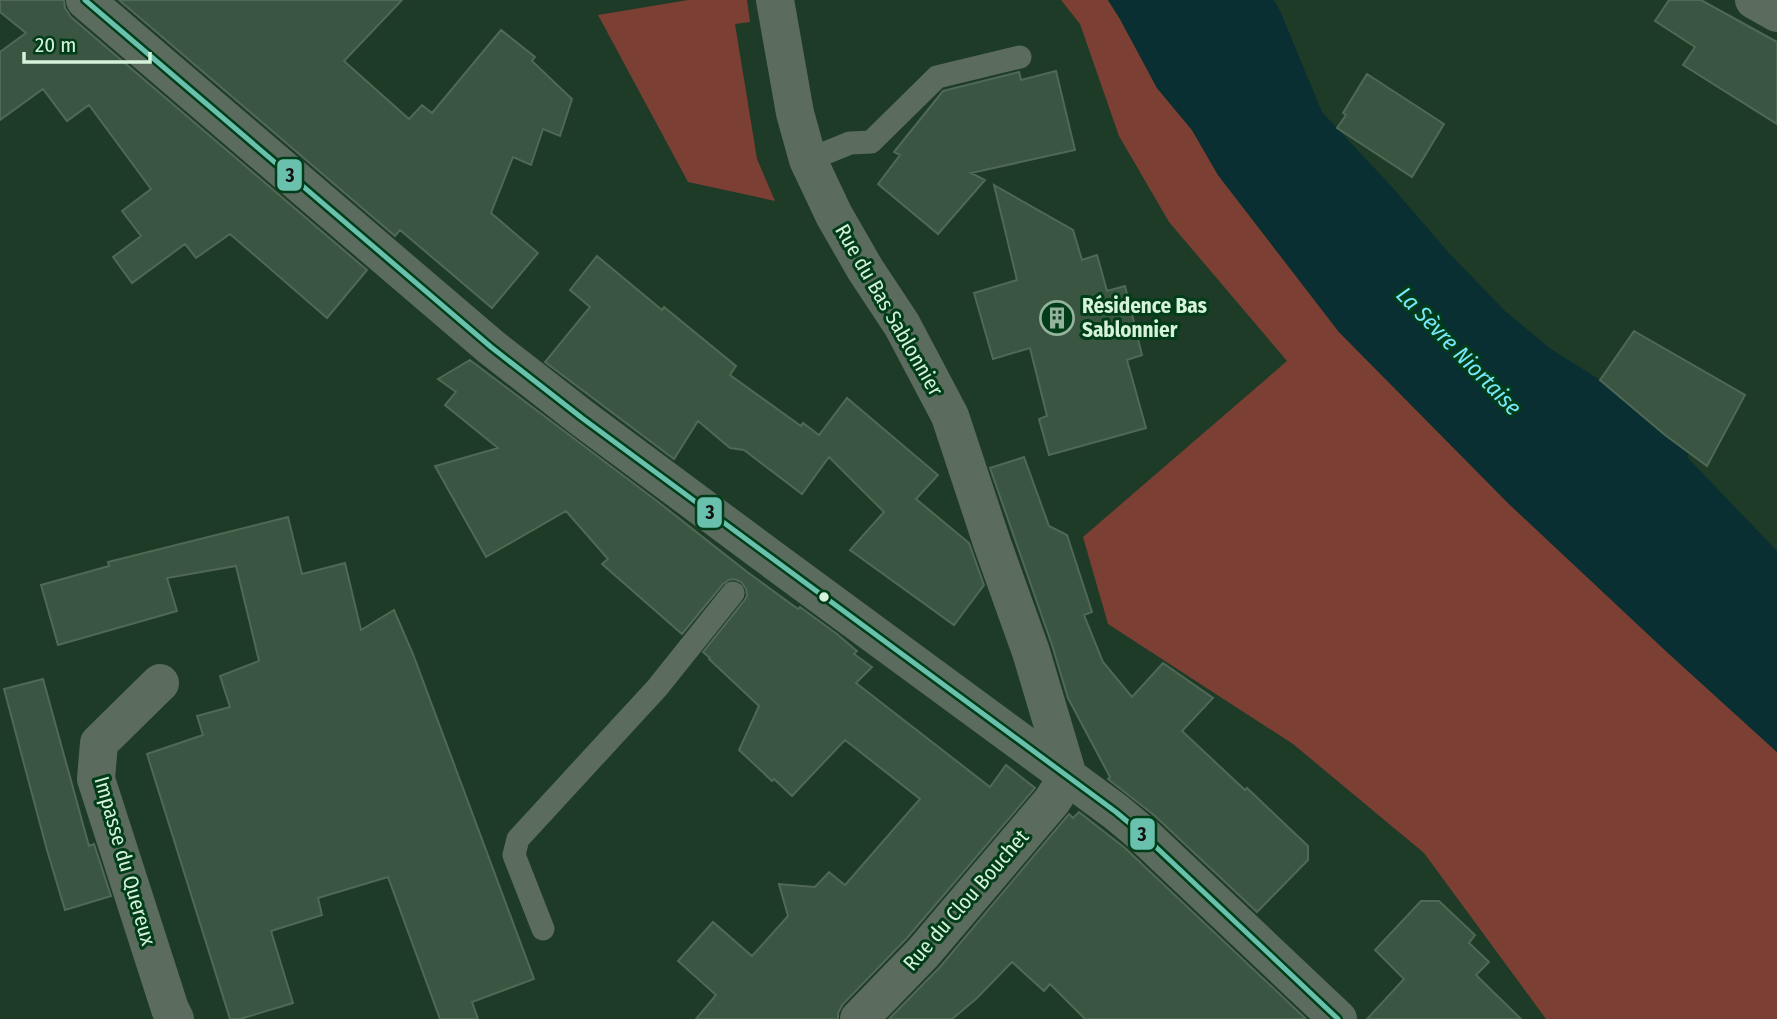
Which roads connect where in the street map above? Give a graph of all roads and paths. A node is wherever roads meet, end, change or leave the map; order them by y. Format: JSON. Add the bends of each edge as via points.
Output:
{"nodes":[{"id":1,"x":85,"y":0,"type":"edge"},
{"id":2,"x":775,"y":0,"type":"edge"},
{"id":3,"x":1754,"y":0,"type":"edge"},
{"id":4,"x":1777,"y":13,"type":"edge"},
{"id":5,"x":1020,"y":57,"type":"dead end"},
{"id":6,"x":808,"y":160,"type":"junction"},
{"id":7,"x":733,"y":593,"type":"dead end"},
{"id":8,"x":160,"y":683,"type":"dead end"},
{"id":9,"x":1068,"y":776,"type":"junction"},
{"id":10,"x":543,"y":929,"type":"dead end"},
{"id":11,"x":175,"y":1019,"type":"edge"},
{"id":12,"x":859,"y":1019,"type":"edge"},
{"id":13,"x":1338,"y":1019,"type":"edge"}],
"edges":[{"from":1,"to":9,"type":"street","via":[[491,347],[757,563]]},
{"from":2,"to":6,"type":"street","name":"Rue du Bas Sablonnier"},
{"from":3,"to":4,"type":"street"},
{"from":5,"to":6,"type":"lane","via":[[937,77],[871,142],[850,143]]},
{"from":6,"to":9,"type":"street","name":"Rue du Bas Sablonnier","via":[[834,215],[902,325],[950,416]]},
{"from":7,"to":10,"type":"lane","via":[[657,688],[518,839],[514,855]]},
{"from":8,"to":11,"type":"street","name":"Impasse du Quereux","via":[[99,743],[96,779]]},
{"from":9,"to":12,"type":"street","name":"Rue du Clou Bouchet","via":[[923,953]]},
{"from":9,"to":13,"type":"street","via":[[1140,832]]}]}
